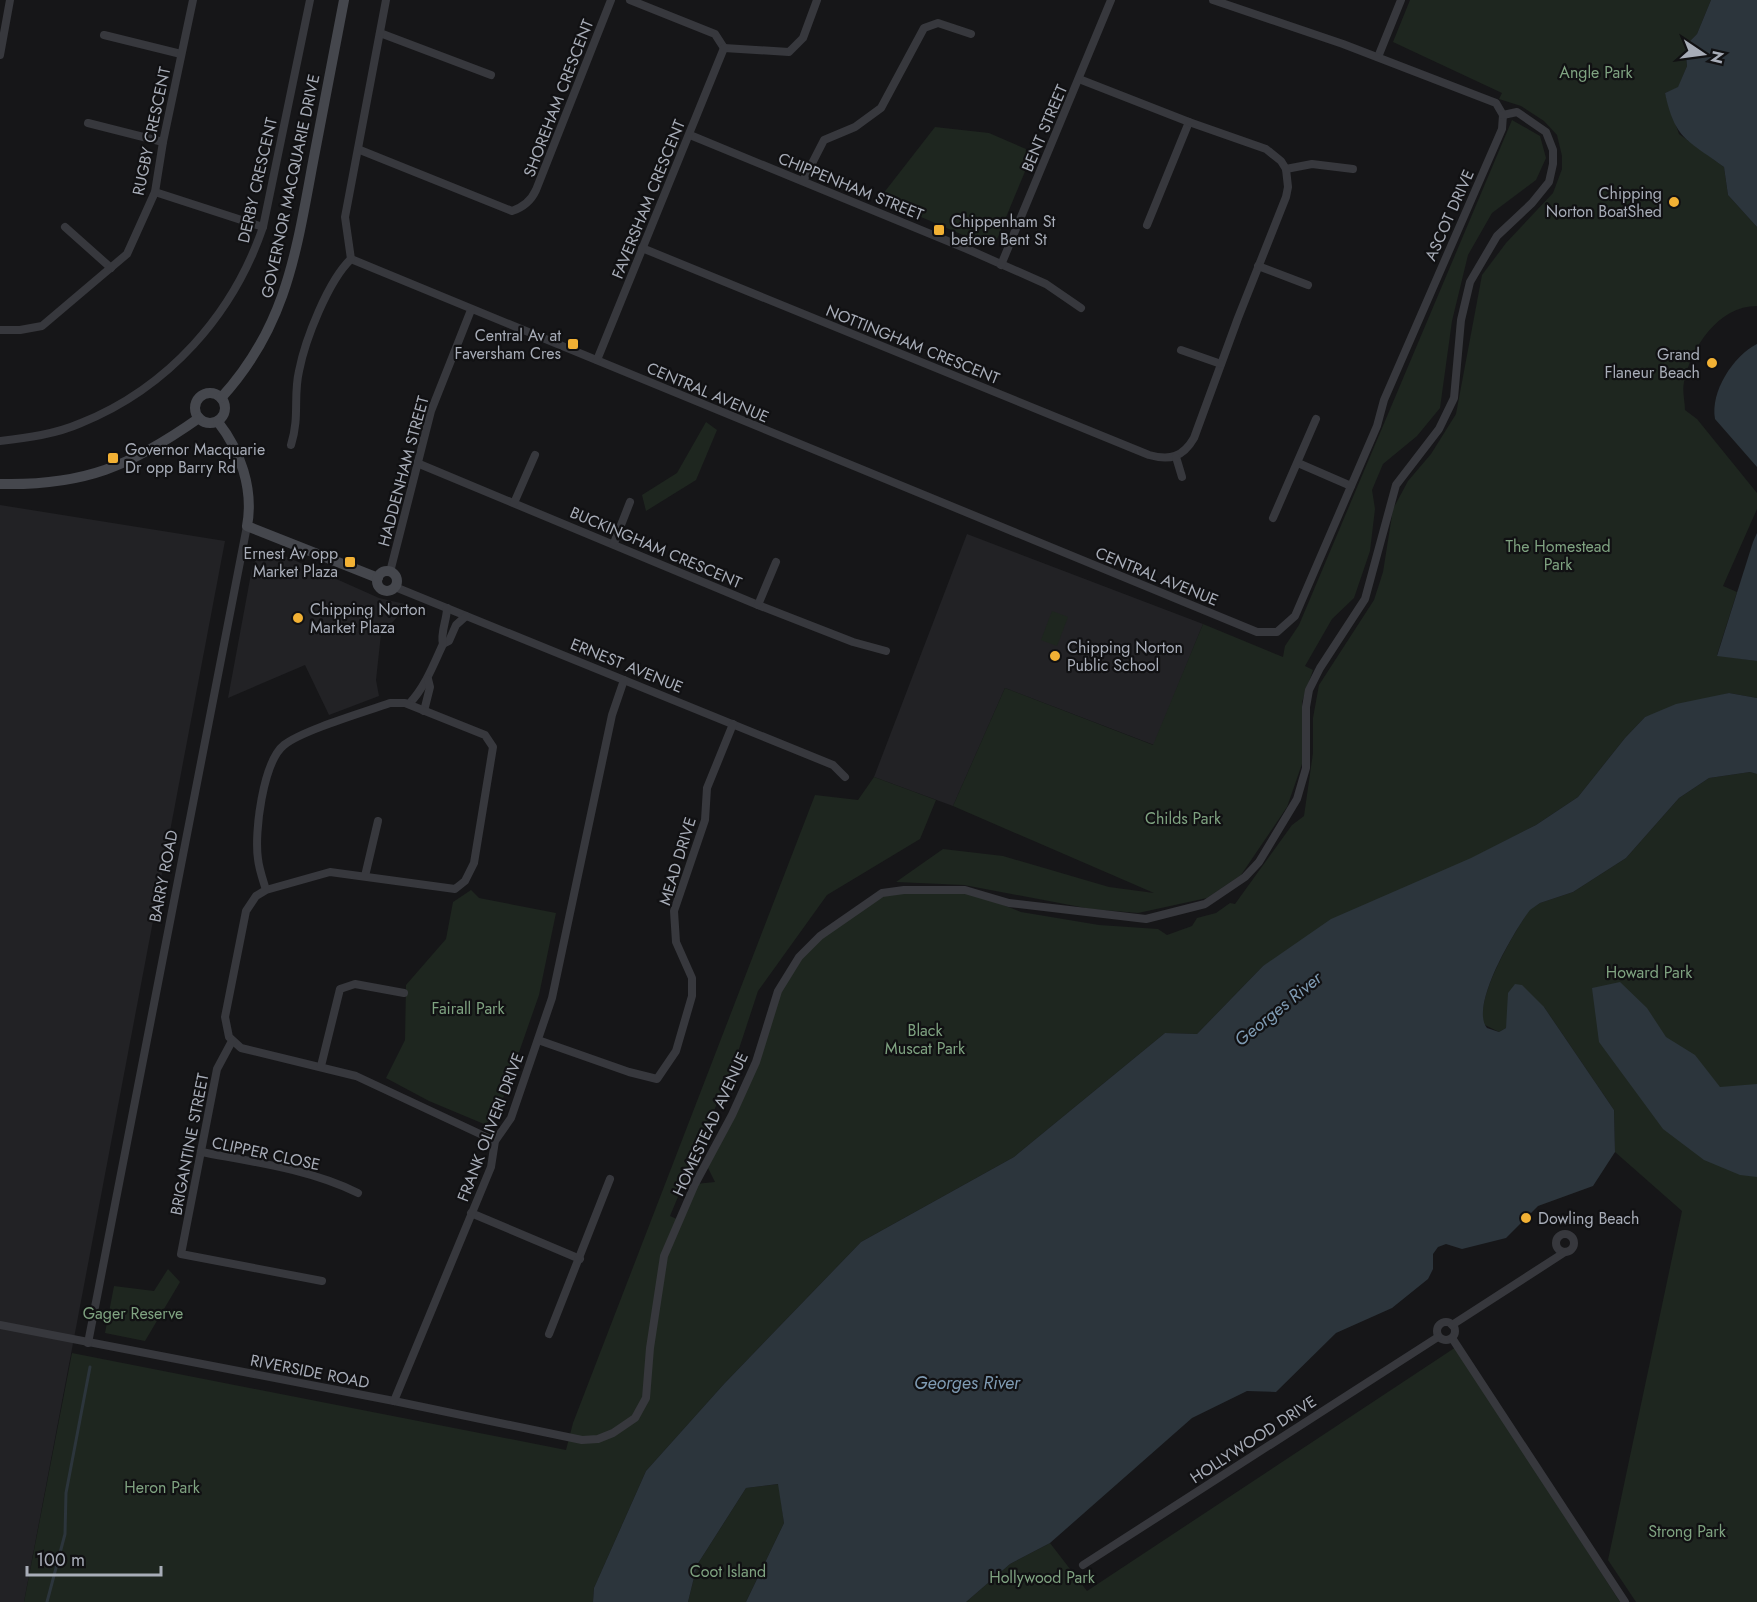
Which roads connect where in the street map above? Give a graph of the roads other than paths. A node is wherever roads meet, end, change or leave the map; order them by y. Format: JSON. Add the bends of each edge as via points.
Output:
{"nodes":[{"id":1,"x":10,"y":0,"type":"edge"},
{"id":2,"x":193,"y":0,"type":"edge"},
{"id":3,"x":310,"y":0,"type":"edge"},
{"id":4,"x":344,"y":0,"type":"edge"},
{"id":5,"x":386,"y":0,"type":"edge"},
{"id":6,"x":611,"y":0,"type":"edge"},
{"id":7,"x":630,"y":0,"type":"edge"},
{"id":8,"x":817,"y":0,"type":"edge"},
{"id":9,"x":1111,"y":0,"type":"edge"},
{"id":10,"x":1213,"y":0,"type":"edge"},
{"id":11,"x":1401,"y":0,"type":"edge"},
{"id":12,"x":380,"y":33,"type":"junction"},
{"id":13,"x":971,"y":34,"type":"dead end"},
{"id":14,"x":104,"y":35,"type":"dead end"},
{"id":15,"x":724,"y":48,"type":"junction"},
{"id":16,"x":181,"y":54,"type":"junction"},
{"id":17,"x":0,"y":56,"type":"edge"},
{"id":18,"x":1378,"y":57,"type":"junction"},
{"id":19,"x":491,"y":75,"type":"dead end"},
{"id":20,"x":1079,"y":79,"type":"junction"},
{"id":21,"x":1503,"y":115,"type":"junction"},
{"id":22,"x":1189,"y":122,"type":"junction"},
{"id":23,"x":88,"y":123,"type":"dead end"},
{"id":24,"x":690,"y":135,"type":"junction"},
{"id":25,"x":163,"y":142,"type":"junction"},
{"id":26,"x":360,"y":150,"type":"junction"},
{"id":27,"x":1286,"y":169,"type":"junction"},
{"id":28,"x":1353,"y":169,"type":"dead end"},
{"id":29,"x":802,"y":181,"type":"junction"},
{"id":30,"x":155,"y":192,"type":"junction"},
{"id":31,"x":1147,"y":225,"type":"dead end"},
{"id":32,"x":65,"y":227,"type":"dead end"},
{"id":33,"x":263,"y":227,"type":"junction"},
{"id":34,"x":642,"y":248,"type":"junction"},
{"id":35,"x":351,"y":259,"type":"junction"},
{"id":36,"x":1001,"y":265,"type":"junction"},
{"id":37,"x":1258,"y":266,"type":"junction"},
{"id":38,"x":111,"y":268,"type":"junction"},
{"id":39,"x":1308,"y":285,"type":"dead end"},
{"id":40,"x":1080,"y":308,"type":"dead end"},
{"id":41,"x":471,"y":310,"type":"junction"},
{"id":42,"x":0,"y":330,"type":"edge"},
{"id":43,"x":1181,"y":350,"type":"dead end"},
{"id":44,"x":597,"y":360,"type":"junction"},
{"id":45,"x":1221,"y":364,"type":"junction"},
{"id":46,"x":221,"y":398,"type":"junction"},
{"id":47,"x":199,"y":418,"type":"junction"},
{"id":48,"x":1316,"y":419,"type":"dead end"},
{"id":49,"x":218,"y":422,"type":"junction"},
{"id":50,"x":0,"y":441,"type":"edge"},
{"id":51,"x":291,"y":445,"type":"dead end"},
{"id":52,"x":535,"y":454,"type":"dead end"},
{"id":53,"x":1176,"y":457,"type":"junction"},
{"id":54,"x":417,"y":463,"type":"junction"},
{"id":55,"x":1298,"y":463,"type":"junction"},
{"id":56,"x":1182,"y":477,"type":"dead end"},
{"id":57,"x":0,"y":484,"type":"edge"},
{"id":58,"x":1351,"y":486,"type":"junction"},
{"id":59,"x":630,"y":502,"type":"dead end"},
{"id":60,"x":513,"y":503,"type":"junction"},
{"id":61,"x":1273,"y":519,"type":"dead end"},
{"id":62,"x":247,"y":526,"type":"junction"},
{"id":63,"x":614,"y":543,"type":"junction"},
{"id":64,"x":776,"y":562,"type":"dead end"},
{"id":65,"x":390,"y":572,"type":"junction"},
{"id":66,"x":378,"y":578,"type":"junction"},
{"id":67,"x":395,"y":587,"type":"junction"},
{"id":68,"x":758,"y":605,"type":"junction"},
{"id":69,"x":447,"y":608,"type":"junction"},
{"id":70,"x":466,"y":616,"type":"junction"},
{"id":71,"x":1295,"y":616,"type":"joint"},
{"id":72,"x":443,"y":644,"type":"junction"},
{"id":73,"x":886,"y":651,"type":"dead end"},
{"id":74,"x":428,"y":679,"type":"junction"},
{"id":75,"x":624,"y":680,"type":"junction"},
{"id":76,"x":409,"y":705,"type":"junction"},
{"id":77,"x":424,"y":711,"type":"junction"},
{"id":78,"x":733,"y":724,"type":"junction"},
{"id":79,"x":845,"y":777,"type":"dead end"},
{"id":80,"x":378,"y":821,"type":"dead end"},
{"id":81,"x":365,"y":876,"type":"junction"},
{"id":82,"x":266,"y":890,"type":"junction"},
{"id":83,"x":404,"y":993,"type":"dead end"},
{"id":84,"x":538,"y":1040,"type":"junction"},
{"id":85,"x":232,"y":1041,"type":"junction"},
{"id":86,"x":321,"y":1066,"type":"junction"},
{"id":87,"x":495,"y":1141,"type":"junction"},
{"id":88,"x":201,"y":1152,"type":"junction"},
{"id":89,"x":610,"y":1179,"type":"dead end"},
{"id":90,"x":358,"y":1193,"type":"dead end"},
{"id":91,"x":471,"y":1213,"type":"junction"},
{"id":92,"x":1565,"y":1252,"type":"dead end"},
{"id":93,"x":580,"y":1259,"type":"junction"},
{"id":94,"x":322,"y":1281,"type":"dead end"},
{"id":95,"x":0,"y":1325,"type":"edge"},
{"id":96,"x":1452,"y":1325,"type":"junction"},
{"id":97,"x":549,"y":1334,"type":"dead end"},
{"id":98,"x":1438,"y":1337,"type":"junction"},
{"id":99,"x":1452,"y":1338,"type":"junction"},
{"id":100,"x":88,"y":1343,"type":"junction"},
{"id":101,"x":394,"y":1401,"type":"junction"},
{"id":102,"x":613,"y":1433,"type":"joint"},
{"id":103,"x":1083,"y":1565,"type":"dead end"},
{"id":104,"x":1625,"y":1602,"type":"edge"}],
"edges":[{"from":1,"to":17,"type":"street"},
{"from":2,"to":16,"type":"street","name":"RUGBY CRESCENT"},
{"from":3,"to":33,"type":"street","name":"DERBY CRESCENT"},
{"from":4,"to":46,"type":"main road","name":"GOVERNOR MACQUARIE DRIVE","via":[[284,297],[253,358]]},
{"from":5,"to":12,"type":"street"},
{"from":6,"to":26,"type":"street","name":"SHOREHAM CRESCENT","via":[[536,190],[531,200],[518,209],[512,211]]},
{"from":7,"to":15,"type":"street","via":[[715,34]]},
{"from":8,"to":15,"type":"street","via":[[803,38],[789,52]]},
{"from":9,"to":20,"type":"street","name":"BENT STREET"},
{"from":10,"to":18,"type":"street"},
{"from":11,"to":18,"type":"street"},
{"from":12,"to":19,"type":"street"},
{"from":12,"to":26,"type":"street"},
{"from":13,"to":29,"type":"street","via":[[938,23],[924,28],[881,108],[855,127],[824,140]]},
{"from":14,"to":16,"type":"street"},
{"from":15,"to":24,"type":"street","name":"FAVERSHAM CRESCENT"},
{"from":16,"to":25,"type":"street","name":"RUGBY CRESCENT"},
{"from":18,"to":21,"type":"street","via":[[1496,103]]},
{"from":20,"to":22,"type":"street"},
{"from":20,"to":36,"type":"street","name":"BENT STREET"},
{"from":21,"to":58,"type":"street","name":"ASCOT DRIVE","via":[[1502,129],[1388,389]]},
{"from":21,"to":102,"type":"street","name":"HOMESTEAD AVENUE","via":[[1517,112],[1546,132],[1553,150],[1549,182],[1497,236],[1470,282],[1461,320],[1454,398],[1439,429],[1396,485],[1365,599],[1309,690],[1306,768],[1297,799],[1259,862],[1245,878],[1205,904],[1146,919],[1009,903],[965,890],[882,893],[810,945],[778,991],[756,1062],[664,1256],[646,1398],[635,1418]]},
{"from":22,"to":27,"type":"street","via":[[1266,149]]},
{"from":22,"to":31,"type":"street"},
{"from":23,"to":25,"type":"street"},
{"from":24,"to":29,"type":"street","name":"CHIPPENHAM STREET"},
{"from":24,"to":34,"type":"street","name":"FAVERSHAM CRESCENT"},
{"from":25,"to":30,"type":"street","name":"RUGBY CRESCENT"},
{"from":26,"to":35,"type":"street","via":[[345,217]]},
{"from":27,"to":28,"type":"street","via":[[1312,164]]},
{"from":27,"to":37,"type":"street","via":[[1286,197]]},
{"from":29,"to":36,"type":"street","name":"CHIPPENHAM STREET"},
{"from":30,"to":33,"type":"street"},
{"from":30,"to":38,"type":"street","name":"RUGBY CRESCENT","via":[[127,254]]},
{"from":32,"to":38,"type":"street"},
{"from":33,"to":50,"type":"street","name":"DERBY CRESCENT","via":[[251,262],[232,296],[200,339],[164,373],[79,424]]},
{"from":34,"to":44,"type":"street","name":"FAVERSHAM CRESCENT"},
{"from":34,"to":53,"type":"street","name":"NOTTINGHAM CRESCENT","via":[[1149,454]]},
{"from":35,"to":41,"type":"street","name":"CENTRAL AVENUE"},
{"from":35,"to":51,"type":"street","via":[[338,271],[309,338],[298,373],[297,424]]},
{"from":36,"to":40,"type":"street","name":"CHIPPENHAM STREET","via":[[1046,284]]},
{"from":37,"to":39,"type":"street"},
{"from":37,"to":45,"type":"street"},
{"from":38,"to":42,"type":"street","name":"RUGBY CRESCENT","via":[[42,326]]},
{"from":41,"to":44,"type":"street","name":"CENTRAL AVENUE"},
{"from":41,"to":54,"type":"street","name":"HADDENHAM STREET","via":[[436,396]]},
{"from":43,"to":45,"type":"street"},
{"from":44,"to":71,"type":"street","name":"CENTRAL AVENUE","via":[[1257,632],[1277,632]]},
{"from":45,"to":53,"type":"street","via":[[1194,438],[1183,454]]},
{"from":46,"to":47,"type":"main road","via":[[212,393],[202,395],[196,403]]},
{"from":46,"to":49,"type":"main road","via":[[225,411]]},
{"from":47,"to":49,"type":"main road","via":[[207,423]]},
{"from":47,"to":57,"type":"main road","via":[[159,446],[114,468],[73,479]]},
{"from":48,"to":55,"type":"street"},
{"from":49,"to":62,"type":"main road","name":"BARRY ROAD","via":[[235,448],[243,472],[249,501]]},
{"from":52,"to":60,"type":"street"},
{"from":53,"to":56,"type":"street"},
{"from":54,"to":60,"type":"street","name":"BUCKINGHAM CRESCENT"},
{"from":54,"to":65,"type":"street","name":"HADDENHAM STREET"},
{"from":55,"to":58,"type":"street"},
{"from":55,"to":61,"type":"street"},
{"from":58,"to":71,"type":"street","name":"ASCOT DRIVE"},
{"from":59,"to":63,"type":"street"},
{"from":60,"to":63,"type":"street","name":"BUCKINGHAM CRESCENT"},
{"from":62,"to":66,"type":"main road"},
{"from":62,"to":100,"type":"street","name":"BARRY ROAD"},
{"from":63,"to":68,"type":"street","name":"BUCKINGHAM CRESCENT"},
{"from":64,"to":68,"type":"street"},
{"from":65,"to":66,"type":"main road"},
{"from":65,"to":67,"type":"main road","via":[[396,578]]},
{"from":66,"to":67,"type":"main road","via":[[381,590]]},
{"from":67,"to":69,"type":"street","name":"ERNEST AVENUE"},
{"from":68,"to":73,"type":"street","name":"BUCKINGHAM CRESCENT"},
{"from":69,"to":70,"type":"street","name":"ERNEST AVENUE"},
{"from":69,"to":72,"type":"street"},
{"from":70,"to":72,"type":"street"},
{"from":70,"to":75,"type":"street","name":"ERNEST AVENUE"},
{"from":72,"to":74,"type":"street"},
{"from":74,"to":76,"type":"street"},
{"from":74,"to":77,"type":"street"},
{"from":75,"to":78,"type":"street","name":"ERNEST AVENUE"},
{"from":75,"to":84,"type":"street","name":"FRANK OLIVERI DRIVE","via":[[612,715],[552,998]]},
{"from":76,"to":77,"type":"street"},
{"from":76,"to":82,"type":"street","via":[[390,703],[296,738],[276,752],[270,763],[257,834]]},
{"from":77,"to":81,"type":"street","via":[[485,735],[493,747],[474,863],[465,881],[455,889]]},
{"from":78,"to":79,"type":"street","name":"ERNEST AVENUE","via":[[832,765]]},
{"from":78,"to":84,"type":"street","name":"MEAD DRIVE","via":[[707,788],[705,819],[674,911],[676,942],[692,978],[692,996],[676,1051],[657,1079]]},
{"from":80,"to":81,"type":"street"},
{"from":81,"to":82,"type":"street","via":[[330,872]]},
{"from":82,"to":85,"type":"street","via":[[256,896],[246,911],[225,1017]]},
{"from":83,"to":86,"type":"street","via":[[355,984],[340,989]]},
{"from":84,"to":87,"type":"street","name":"FRANK OLIVERI DRIVE","via":[[511,1118]]},
{"from":85,"to":86,"type":"street","via":[[251,1052]]},
{"from":85,"to":88,"type":"street","name":"BRIGANTINE STREET","via":[[217,1069]]},
{"from":86,"to":87,"type":"street","via":[[356,1076]]},
{"from":87,"to":91,"type":"street","name":"FRANK OLIVERI DRIVE","via":[[491,1167]]},
{"from":88,"to":90,"type":"street","name":"CLIPPER CLOSE","via":[[279,1166]]},
{"from":88,"to":94,"type":"street","name":"BRIGANTINE STREET","via":[[181,1254]]},
{"from":89,"to":93,"type":"street"},
{"from":91,"to":93,"type":"street"},
{"from":91,"to":101,"type":"street","name":"FRANK OLIVERI DRIVE"},
{"from":92,"to":96,"type":"street"},
{"from":93,"to":97,"type":"street"},
{"from":95,"to":100,"type":"street","name":"RIVERSIDE ROAD"},
{"from":96,"to":98,"type":"street","via":[[1441,1323]]},
{"from":96,"to":99,"type":"street"},
{"from":98,"to":99,"type":"street","via":[[1446,1341]]},
{"from":98,"to":103,"type":"street","name":"HOLLYWOOD DRIVE"},
{"from":99,"to":104,"type":"street"},
{"from":100,"to":101,"type":"street","name":"RIVERSIDE ROAD"},
{"from":101,"to":102,"type":"street","name":"RIVERSIDE ROAD","via":[[582,1440]]}]}
